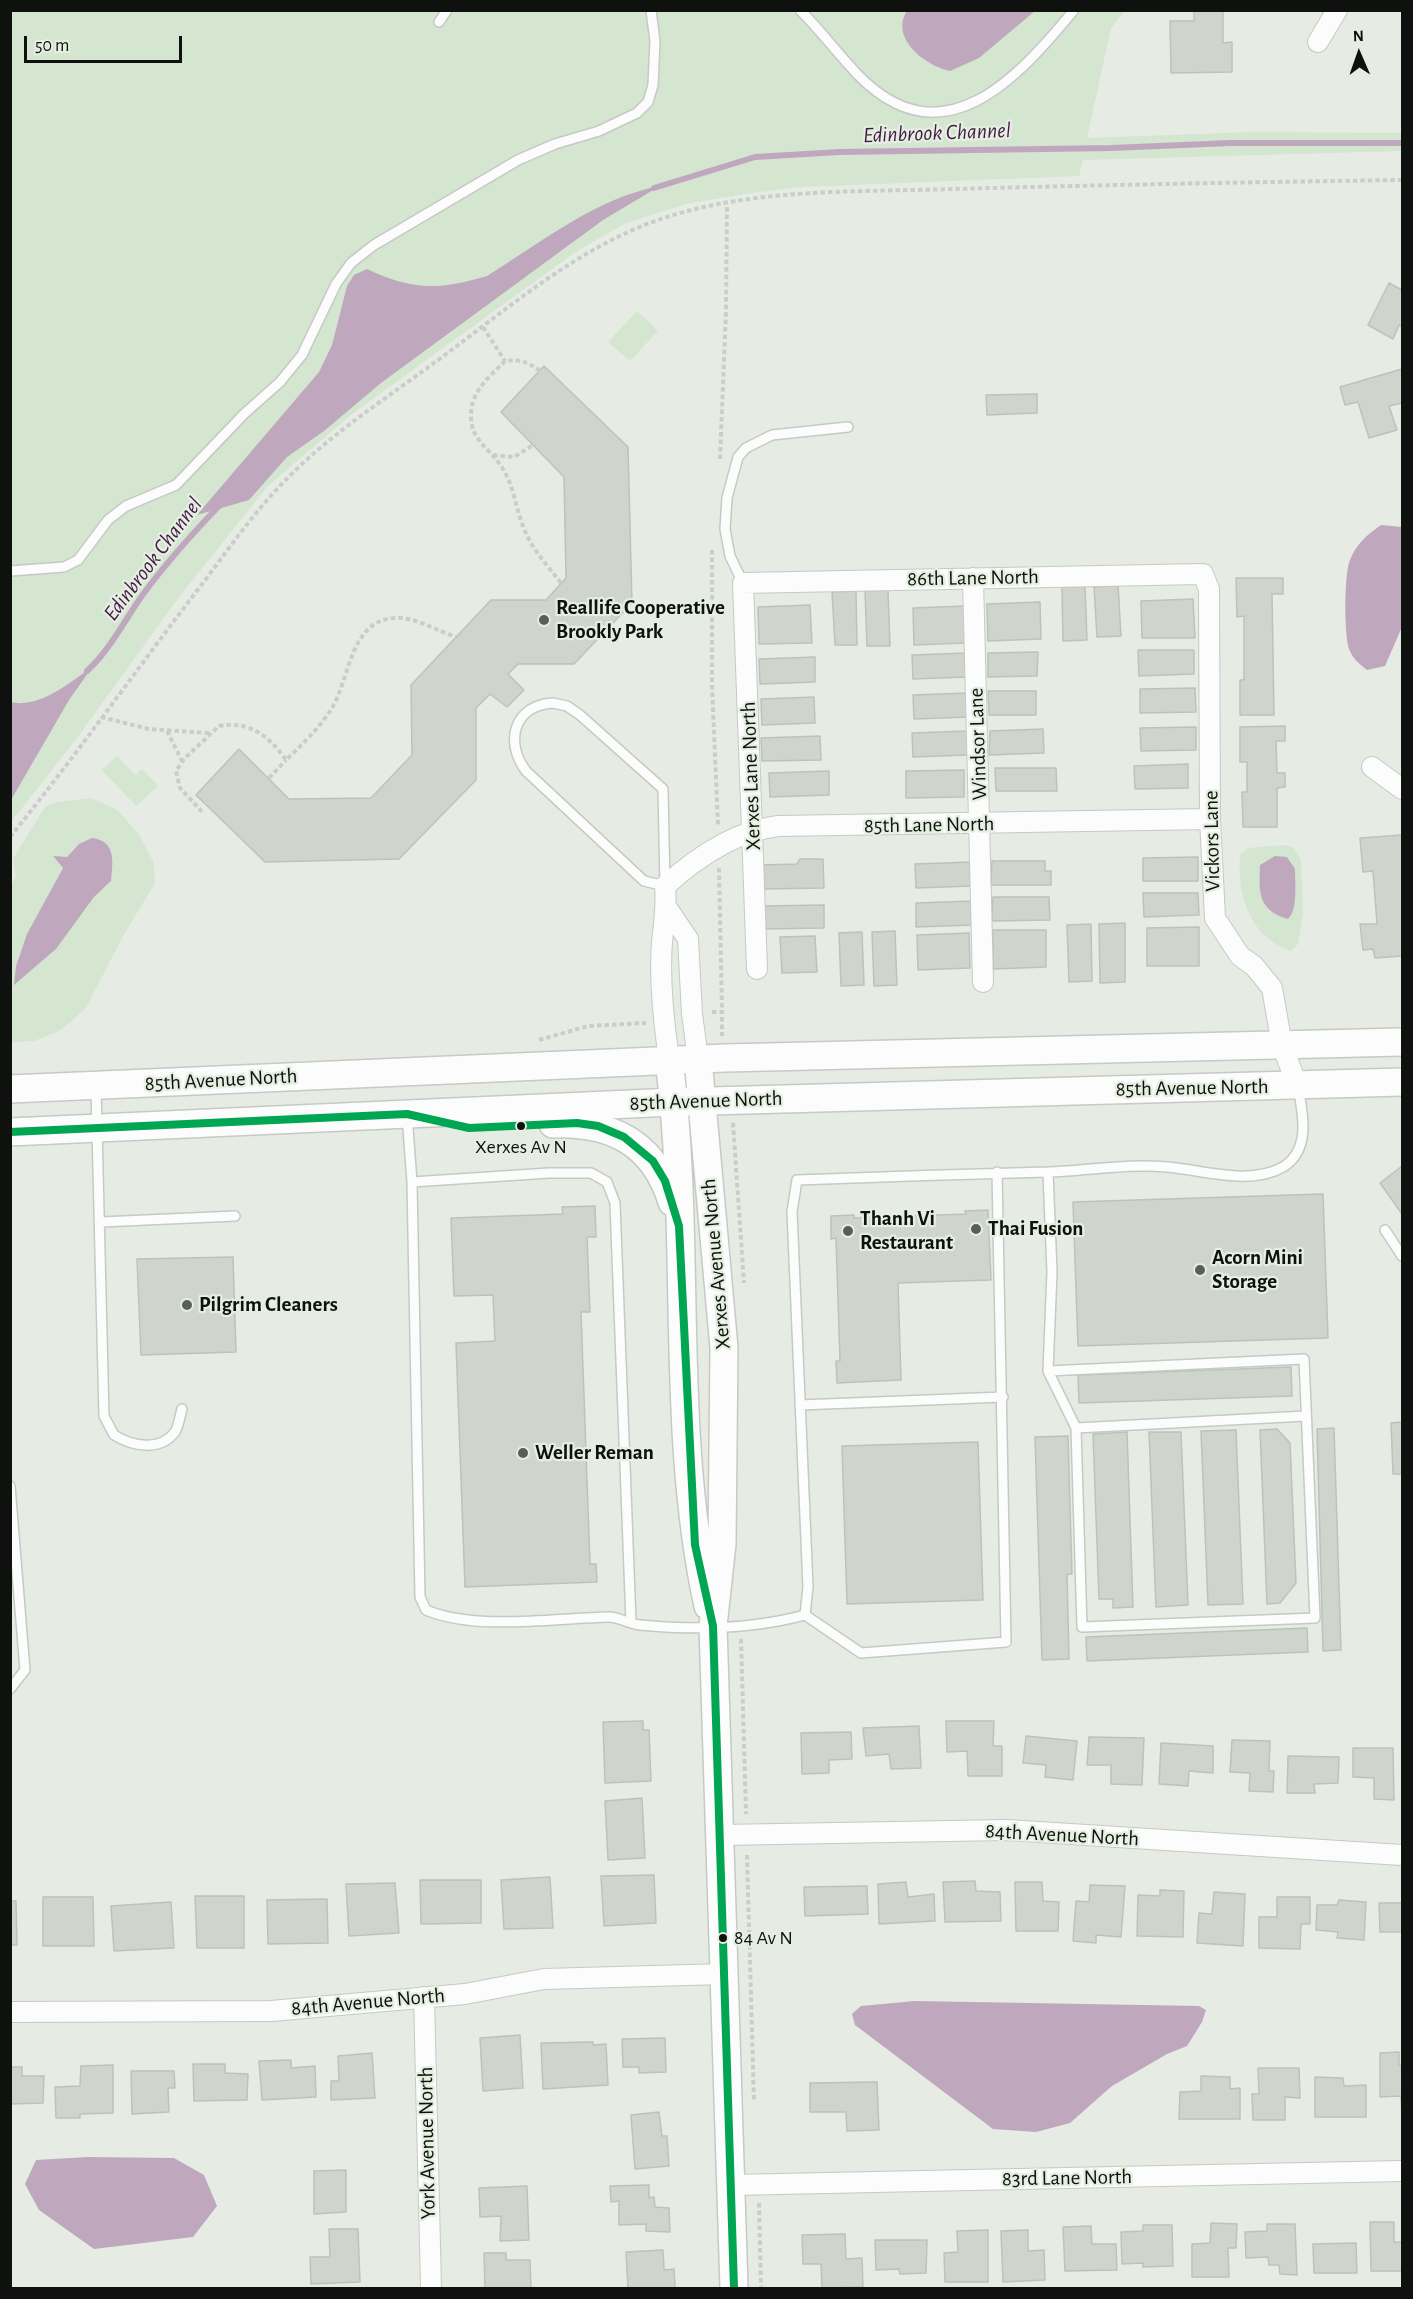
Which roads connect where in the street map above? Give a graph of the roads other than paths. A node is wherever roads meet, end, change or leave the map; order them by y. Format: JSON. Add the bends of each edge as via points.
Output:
{"nodes":[{"id":1,"x":447,"y":10,"type":"edge"},
{"id":2,"x":651,"y":10,"type":"edge"},
{"id":3,"x":800,"y":10,"type":"edge"},
{"id":4,"x":1074,"y":10,"type":"edge"},
{"id":5,"x":1337,"y":10,"type":"edge"},
{"id":6,"x":439,"y":22,"type":"dead end"},
{"id":7,"x":1318,"y":42,"type":"dead end"},
{"id":8,"x":848,"y":427,"type":"dead end"},
{"id":9,"x":10,"y":571,"type":"edge"},
{"id":10,"x":1203,"y":574,"type":"joint"},
{"id":11,"x":973,"y":578,"type":"junction"},
{"id":12,"x":743,"y":583,"type":"junction"},
{"id":13,"x":1372,"y":767,"type":"dead end"},
{"id":14,"x":1402,"y":789,"type":"edge"},
{"id":15,"x":1210,"y":819,"type":"junction"},
{"id":16,"x":981,"y":824,"type":"junction"},
{"id":17,"x":754,"y":829,"type":"junction"},
{"id":18,"x":665,"y":886,"type":"junction"},
{"id":19,"x":667,"y":908,"type":"junction"},
{"id":20,"x":757,"y":969,"type":"dead end"},
{"id":21,"x":983,"y":982,"type":"dead end"},
{"id":22,"x":1402,"y":1042,"type":"edge"},
{"id":23,"x":1282,"y":1045,"type":"junction"},
{"id":24,"x":698,"y":1059,"type":"junction"},
{"id":25,"x":669,"y":1060,"type":"junction"},
{"id":26,"x":1402,"y":1082,"type":"edge"},
{"id":27,"x":96,"y":1085,"type":"junction"},
{"id":28,"x":1297,"y":1085,"type":"junction"},
{"id":29,"x":10,"y":1089,"type":"edge"},
{"id":30,"x":703,"y":1101,"type":"junction"},
{"id":31,"x":674,"y":1102,"type":"junction"},
{"id":32,"x":407,"y":1114,"type":"junction"},
{"id":33,"x":98,"y":1128,"type":"junction"},
{"id":34,"x":10,"y":1132,"type":"edge"},
{"id":35,"x":997,"y":1172,"type":"junction"},
{"id":36,"x":1048,"y":1172,"type":"junction"},
{"id":37,"x":411,"y":1182,"type":"junction"},
{"id":38,"x":235,"y":1216,"type":"dead end"},
{"id":39,"x":101,"y":1222,"type":"junction"},
{"id":40,"x":679,"y":1226,"type":"junction"},
{"id":41,"x":1385,"y":1230,"type":"dead end"},
{"id":42,"x":1402,"y":1256,"type":"edge"},
{"id":43,"x":1048,"y":1371,"type":"junction"},
{"id":44,"x":1004,"y":1397,"type":"junction"},
{"id":45,"x":800,"y":1405,"type":"junction"},
{"id":46,"x":182,"y":1409,"type":"dead end"},
{"id":47,"x":1306,"y":1416,"type":"junction"},
{"id":48,"x":1076,"y":1428,"type":"junction"},
{"id":49,"x":10,"y":1486,"type":"edge"},
{"id":50,"x":805,"y":1615,"type":"junction"},
{"id":51,"x":631,"y":1622,"type":"junction"},
{"id":52,"x":712,"y":1626,"type":"junction"},
{"id":53,"x":10,"y":1689,"type":"edge"},
{"id":54,"x":721,"y":1835,"type":"junction"},
{"id":55,"x":1402,"y":1855,"type":"edge"},
{"id":56,"x":725,"y":1974,"type":"junction"},
{"id":57,"x":424,"y":1997,"type":"junction"},
{"id":58,"x":10,"y":2012,"type":"edge"},
{"id":59,"x":1402,"y":2171,"type":"edge"},
{"id":60,"x":731,"y":2185,"type":"junction"},
{"id":61,"x":430,"y":2289,"type":"edge"},
{"id":62,"x":734,"y":2289,"type":"edge"}],
"edges":[{"from":1,"to":6,"type":"lane"},
{"from":2,"to":9,"type":"lane","via":[[655,41],[653,85],[648,102],[637,113],[518,160],[374,245],[351,263],[336,284],[302,355],[280,382],[176,485],[126,506],[108,520],[78,560],[64,567]]},
{"from":3,"to":4,"type":"lane","via":[[858,76],[902,106],[928,110],[962,109],[986,97],[1044,47]]},
{"from":5,"to":7,"type":"street"},
{"from":8,"to":12,"type":"lane","via":[[772,435],[746,447],[738,457],[727,498],[725,529],[730,556]]},
{"from":10,"to":11,"type":"street","name":"86th Lane North"},
{"from":10,"to":15,"type":"street","name":"Vickors Lane","via":[[1209,589]]},
{"from":11,"to":12,"type":"street","name":"86th Lane North"},
{"from":11,"to":16,"type":"street","name":"Windsor Lane"},
{"from":12,"to":17,"type":"street","name":"Xerxes Lane North"},
{"from":13,"to":14,"type":"street"},
{"from":15,"to":16,"type":"street","name":"85th Lane North"},
{"from":15,"to":23,"type":"street","name":"Vickors Lane","via":[[1215,918],[1240,956],[1272,988]]},
{"from":16,"to":17,"type":"street","name":"85th Lane North"},
{"from":16,"to":21,"type":"street","name":"Windsor Lane"},
{"from":17,"to":18,"type":"street","name":"85th Lane North","via":[[685,868]]},
{"from":17,"to":20,"type":"street","name":"Xerxes Lane North"},
{"from":18,"to":18,"type":"lane","via":[[663,789],[567,706],[540,704],[532,709],[521,718],[514,734],[521,765],[644,880]]},
{"from":18,"to":19,"type":"street","name":"Xerxes Avenue North"},
{"from":19,"to":24,"type":"street","name":"Xerxes Avenue North","via":[[688,939]]},
{"from":19,"to":25,"type":"street","name":"Xerxes Avenue North","via":[[662,943]]},
{"from":22,"to":23,"type":"main road","name":"85th Avenue North"},
{"from":23,"to":24,"type":"main road","name":"85th Avenue North"},
{"from":23,"to":28,"type":"street","name":"Vickors Lane"},
{"from":24,"to":25,"type":"main road","name":"85th Avenue North"},
{"from":24,"to":30,"type":"main road","name":"Xerxes Avenue North"},
{"from":25,"to":27,"type":"main road","name":"85th Avenue North"},
{"from":25,"to":31,"type":"main road","name":"Xerxes Avenue North"},
{"from":26,"to":28,"type":"main road","name":"85th Avenue North"},
{"from":27,"to":29,"type":"main road","name":"85th Avenue North"},
{"from":27,"to":33,"type":"lane"},
{"from":28,"to":30,"type":"main road","name":"85th Avenue North"},
{"from":28,"to":36,"type":"lane","via":[[1303,1112],[1299,1152],[1285,1166],[1267,1174],[1247,1176],[1164,1166]]},
{"from":30,"to":31,"type":"main road","name":"85th Avenue North"},
{"from":30,"to":52,"type":"main road","name":"Xerxes Avenue North","via":[[724,1348],[722,1545]]},
{"from":31,"to":32,"type":"main road","name":"85th Avenue North"},
{"from":31,"to":40,"type":"main road","name":"Xerxes Avenue North"},
{"from":32,"to":33,"type":"main road","name":"85th Avenue North"},
{"from":32,"to":37,"type":"lane"},
{"from":32,"to":40,"type":"main road","via":[[469,1128],[578,1123],[598,1126],[624,1137],[653,1161],[665,1181]]},
{"from":33,"to":34,"type":"main road","name":"85th Avenue North"},
{"from":33,"to":39,"type":"lane"},
{"from":35,"to":36,"type":"lane"},
{"from":35,"to":44,"type":"lane"},
{"from":35,"to":45,"type":"lane","via":[[797,1180],[792,1212]]},
{"from":36,"to":43,"type":"lane","via":[[1052,1272]]},
{"from":37,"to":51,"type":"lane","via":[[420,1597],[426,1610],[444,1618],[478,1621],[613,1617]]},
{"from":37,"to":51,"type":"lane","via":[[591,1173],[607,1182],[615,1203]]},
{"from":38,"to":39,"type":"lane"},
{"from":39,"to":46,"type":"lane","via":[[104,1416],[114,1435],[139,1446],[162,1443],[176,1431]]},
{"from":40,"to":52,"type":"main road","name":"Xerxes Avenue North","via":[[695,1545]]},
{"from":41,"to":42,"type":"lane"},
{"from":43,"to":47,"type":"lane","via":[[1304,1359]]},
{"from":43,"to":48,"type":"lane"},
{"from":44,"to":45,"type":"lane"},
{"from":44,"to":50,"type":"lane","via":[[1006,1642],[861,1653]]},
{"from":45,"to":50,"type":"lane","via":[[808,1587]]},
{"from":47,"to":48,"type":"lane"},
{"from":47,"to":48,"type":"lane","via":[[1315,1618],[1082,1627]]},
{"from":49,"to":53,"type":"lane","via":[[25,1670]]},
{"from":50,"to":52,"type":"lane","via":[[777,1623]]},
{"from":51,"to":52,"type":"lane"},
{"from":52,"to":54,"type":"main road","name":"Xerxes Avenue North"},
{"from":54,"to":55,"type":"street","name":"84th Avenue North","via":[[1007,1830]]},
{"from":54,"to":56,"type":"main road","name":"Xerxes Avenue North"},
{"from":56,"to":57,"type":"street","name":"84th Avenue North","via":[[544,1980]]},
{"from":56,"to":60,"type":"main road","name":"Xerxes Avenue North"},
{"from":57,"to":58,"type":"street","name":"84th Avenue North","via":[[271,2011]]},
{"from":57,"to":61,"type":"street","name":"York Avenue North"},
{"from":59,"to":60,"type":"street","name":"83rd Lane North"},
{"from":60,"to":62,"type":"main road","name":"Xerxes Avenue North"}]}
